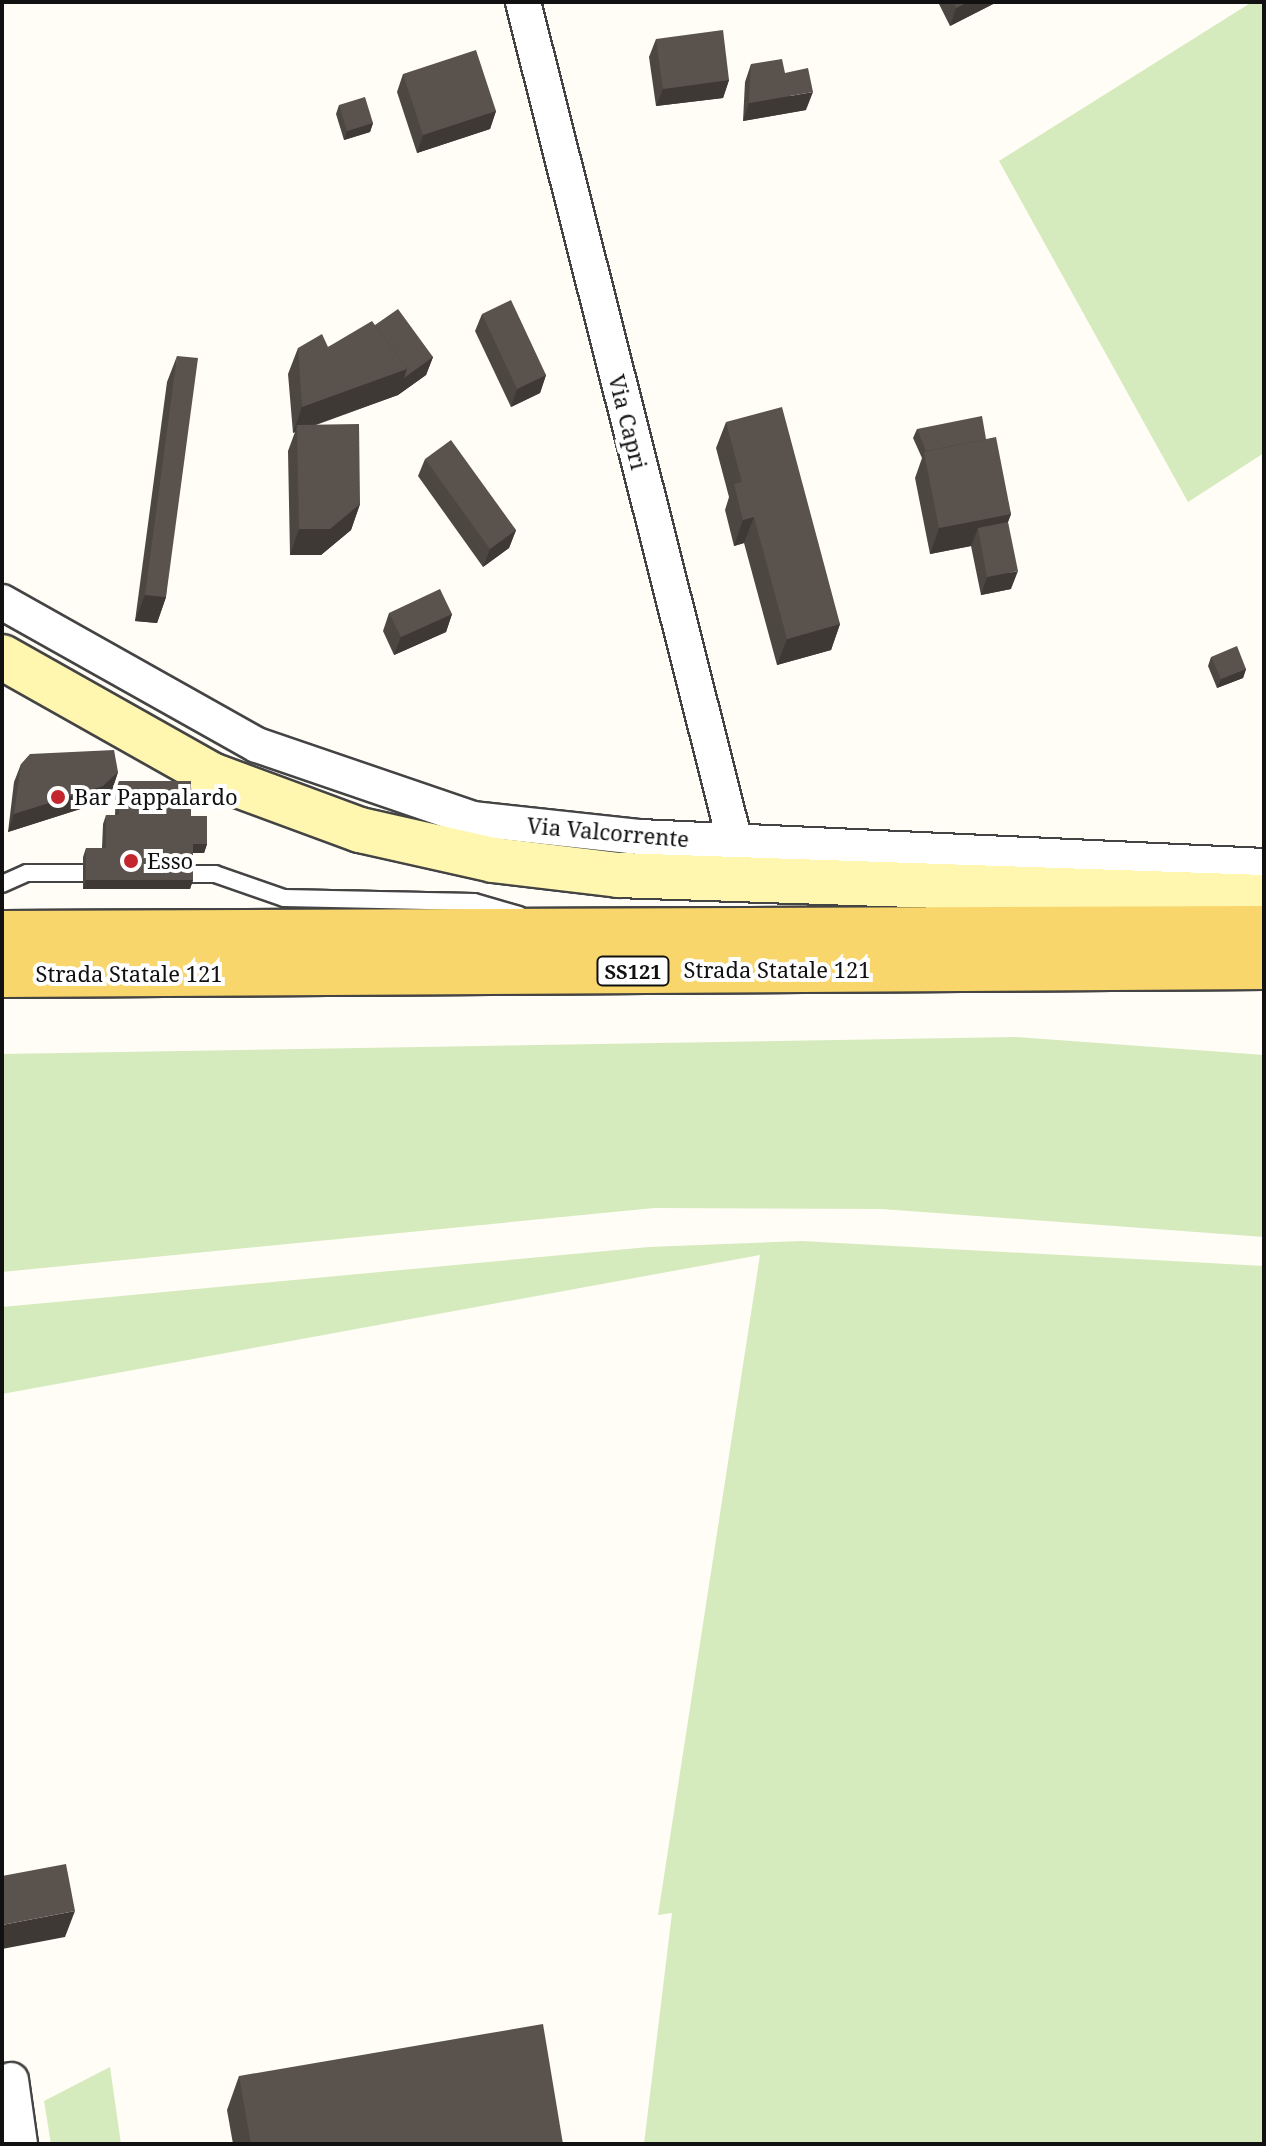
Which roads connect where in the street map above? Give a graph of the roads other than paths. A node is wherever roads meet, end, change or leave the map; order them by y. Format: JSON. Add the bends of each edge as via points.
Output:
{"nodes":[{"id":1,"x":523,"y":2,"type":"edge"},
{"id":2,"x":2,"y":602,"type":"edge"},
{"id":3,"x":2,"y":657,"type":"edge"},
{"id":4,"x":735,"y":842,"type":"junction"},
{"id":5,"x":1264,"y":866,"type":"edge"},
{"id":6,"x":121,"y":873,"type":"edge"},
{"id":7,"x":152,"y":874,"type":"edge"},
{"id":8,"x":2,"y":884,"type":"edge"},
{"id":9,"x":1264,"y":897,"type":"edge"},
{"id":10,"x":1264,"y":928,"type":"edge"},
{"id":11,"x":574,"y":931,"type":"junction"},
{"id":12,"x":2,"y":933,"type":"edge"},
{"id":13,"x":1264,"y":967,"type":"edge"},
{"id":14,"x":2,"y":975,"type":"edge"},
{"id":15,"x":11,"y":2080,"type":"dead end"},
{"id":16,"x":20,"y":2144,"type":"edge"}],
"edges":[{"from":1,"to":4,"type":"street","name":"Via Capri"},
{"from":2,"to":4,"type":"street","name":"Via Valcorrente","via":[[257,745],[473,819]]},
{"from":3,"to":9,"type":"main road","via":[[238,787],[360,830],[493,860],[618,875]]},
{"from":4,"to":5,"type":"street","name":"Via Valcorrente"},
{"from":6,"to":8,"type":"lane","via":[[27,873]]},
{"from":7,"to":11,"type":"lane","via":[[215,874],[284,898],[474,902]]},
{"from":10,"to":11,"type":"main road","name":"Strada Statale 121","number":"SS121"},
{"from":11,"to":12,"type":"main road","name":"Strada Statale 121","number":"SS121"},
{"from":13,"to":14,"type":"main road","name":"Strada Statale 121","number":"SS121"},
{"from":15,"to":16,"type":"street"}]}
